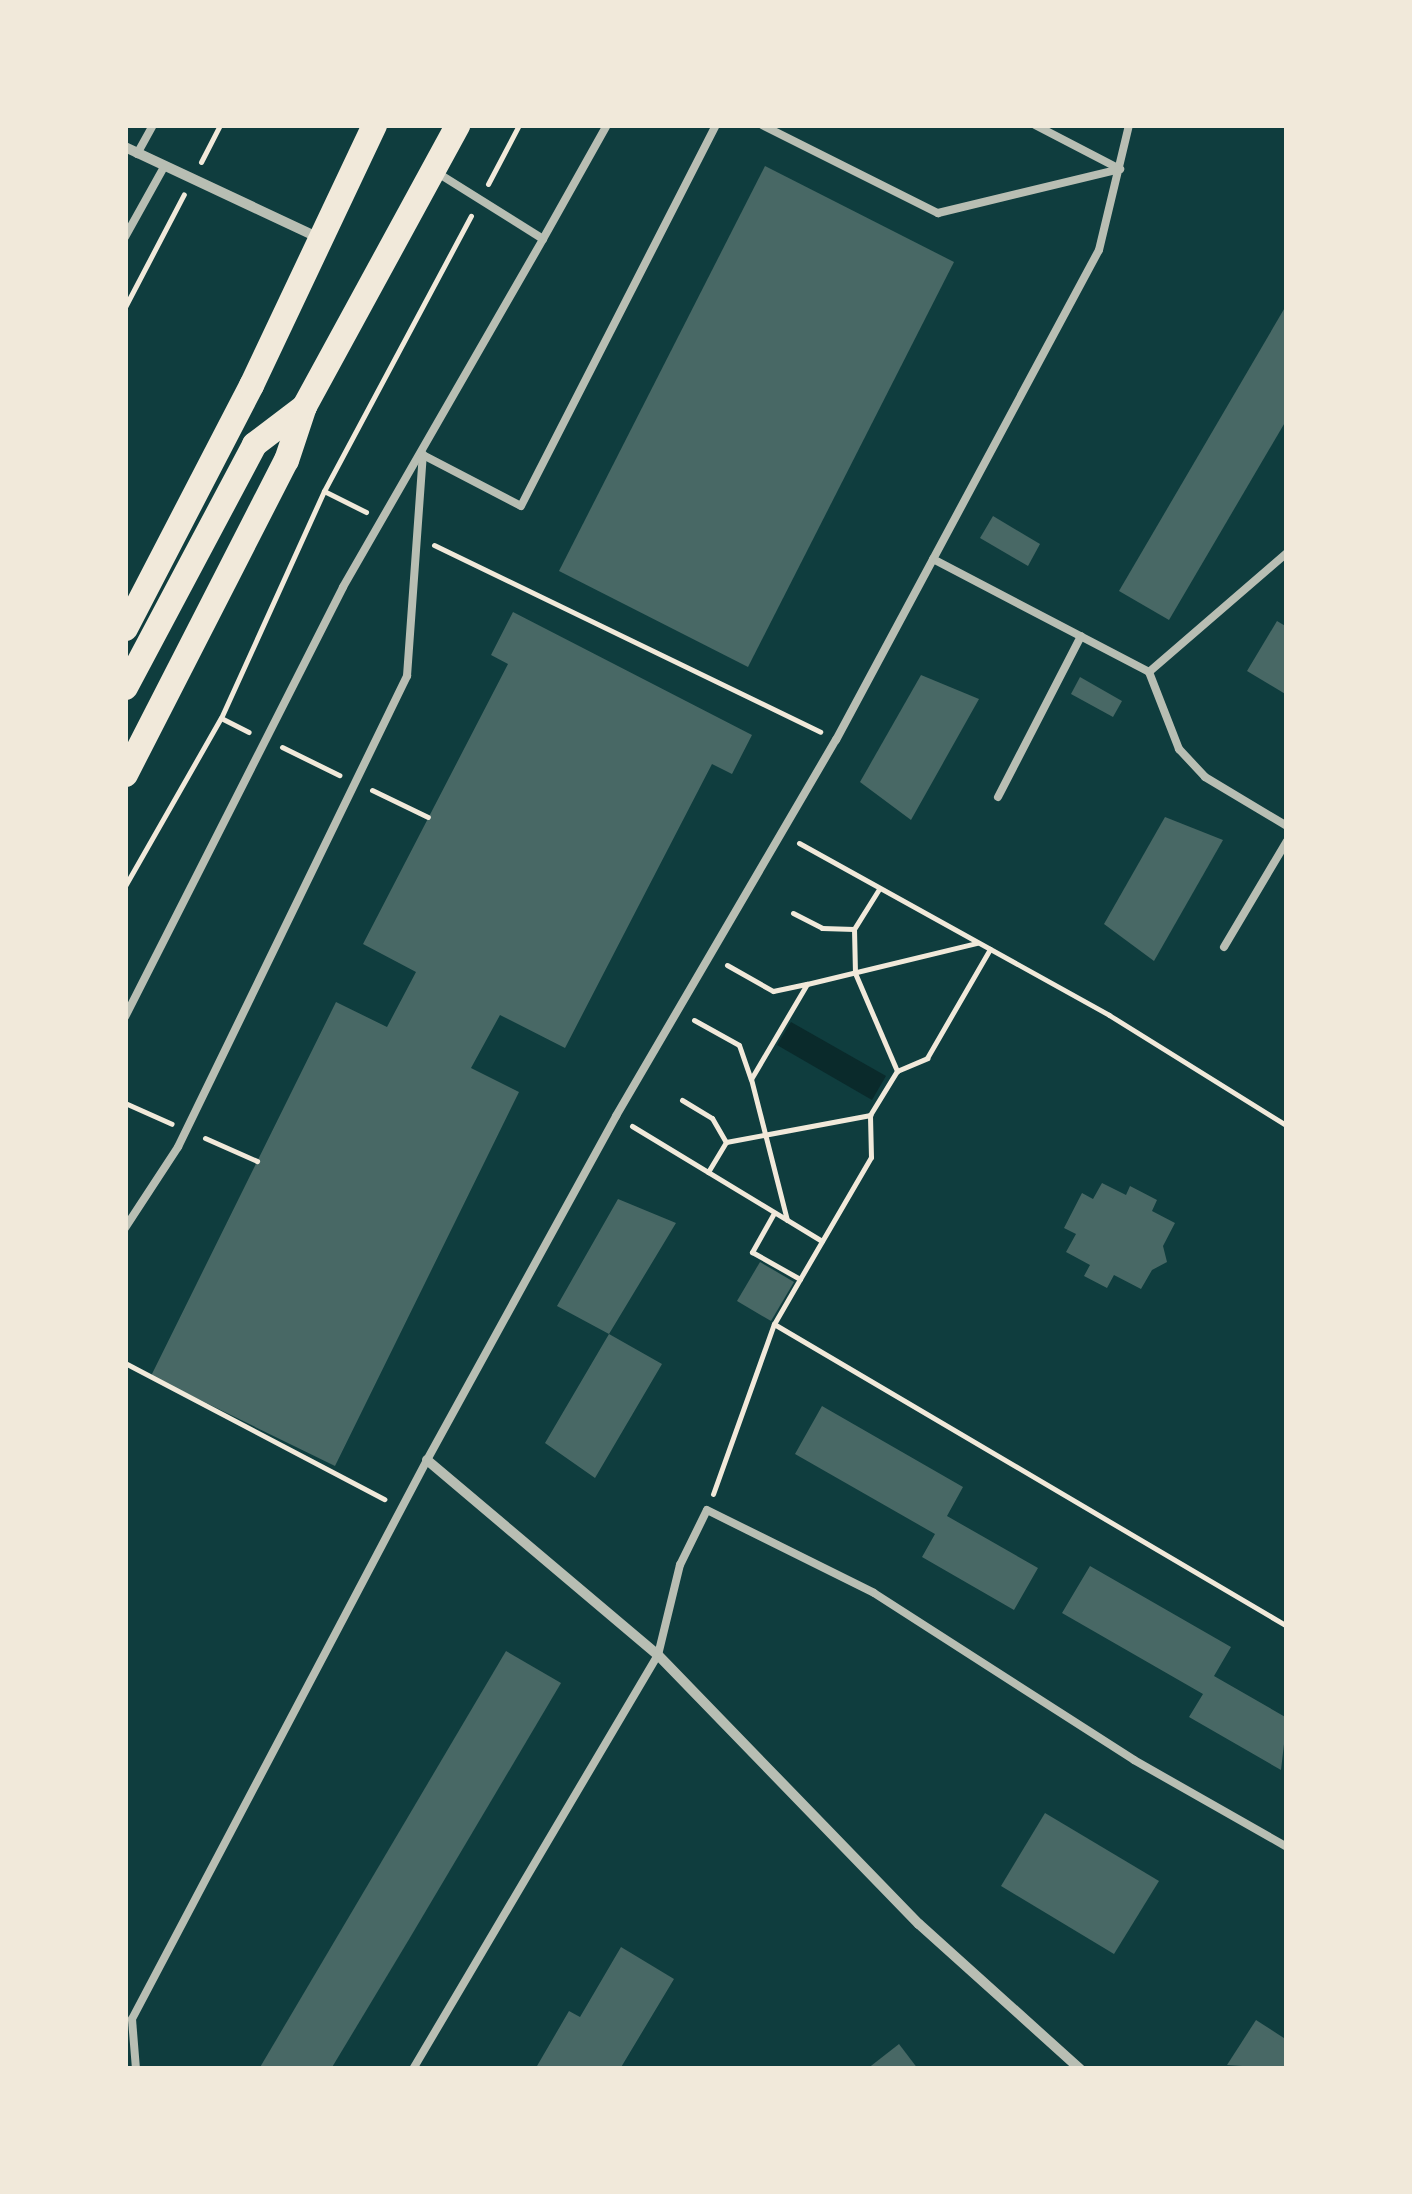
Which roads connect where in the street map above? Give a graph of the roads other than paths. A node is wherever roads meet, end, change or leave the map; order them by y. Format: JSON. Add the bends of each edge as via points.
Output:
{"nodes":[{"id":1,"x":153,"y":125,"type":"edge"},
{"id":2,"x":374,"y":125,"type":"edge"},
{"id":3,"x":458,"y":125,"type":"edge"},
{"id":4,"x":608,"y":125,"type":"edge"},
{"id":5,"x":716,"y":125,"type":"edge"},
{"id":6,"x":762,"y":125,"type":"edge"},
{"id":7,"x":1034,"y":125,"type":"edge"},
{"id":8,"x":1129,"y":125,"type":"edge"},
{"id":9,"x":125,"y":147,"type":"edge"},
{"id":10,"x":137,"y":154,"type":"junction"},
{"id":11,"x":164,"y":167,"type":"junction"},
{"id":12,"x":1120,"y":169,"type":"junction"},
{"id":13,"x":434,"y":170,"type":"junction"},
{"id":14,"x":125,"y":237,"type":"edge"},
{"id":15,"x":317,"y":237,"type":"junction"},
{"id":16,"x":543,"y":239,"type":"junction"},
{"id":17,"x":251,"y":385,"type":"junction"},
{"id":18,"x":304,"y":406,"type":"junction"},
{"id":19,"x":254,"y":444,"type":"junction"},
{"id":20,"x":423,"y":455,"type":"junction"},
{"id":21,"x":1287,"y":553,"type":"edge"},
{"id":22,"x":933,"y":559,"type":"junction"},
{"id":23,"x":125,"y":628,"type":"edge"},
{"id":24,"x":1081,"y":636,"type":"junction"},
{"id":25,"x":1149,"y":672,"type":"junction"},
{"id":26,"x":125,"y":687,"type":"edge"},
{"id":27,"x":125,"y":774,"type":"edge"},
{"id":28,"x":998,"y":797,"type":"dead end"},
{"id":29,"x":1287,"y":826,"type":"edge"},
{"id":30,"x":1287,"y":841,"type":"edge"},
{"id":31,"x":1224,"y":948,"type":"dead end"},
{"id":32,"x":125,"y":1017,"type":"edge"},
{"id":33,"x":125,"y":1228,"type":"edge"},
{"id":34,"x":427,"y":1460,"type":"junction"},
{"id":35,"x":658,"y":1655,"type":"junction"},
{"id":36,"x":1287,"y":1846,"type":"edge"},
{"id":37,"x":128,"y":2017,"type":"edge"},
{"id":38,"x":136,"y":2069,"type":"edge"},
{"id":39,"x":413,"y":2069,"type":"edge"},
{"id":40,"x":1080,"y":2069,"type":"edge"}],
"edges":[{"from":1,"to":10,"type":"lane"},
{"from":2,"to":15,"type":"main road"},
{"from":3,"to":13,"type":"main road"},
{"from":4,"to":16,"type":"lane"},
{"from":5,"to":20,"type":"lane","via":[[522,506]]},
{"from":6,"to":12,"type":"lane","via":[[938,214]]},
{"from":7,"to":12,"type":"lane"},
{"from":8,"to":12,"type":"lane"},
{"from":9,"to":10,"type":"street"},
{"from":10,"to":11,"type":"street"},
{"from":11,"to":14,"type":"lane"},
{"from":11,"to":15,"type":"street"},
{"from":12,"to":22,"type":"lane","via":[[1099,250]]},
{"from":13,"to":16,"type":"lane"},
{"from":13,"to":18,"type":"main road"},
{"from":15,"to":17,"type":"main road"},
{"from":16,"to":20,"type":"lane"},
{"from":17,"to":19,"type":"main road"},
{"from":17,"to":23,"type":"main road"},
{"from":18,"to":19,"type":"main road"},
{"from":18,"to":27,"type":"main road","via":[[286,460]]},
{"from":19,"to":26,"type":"main road"},
{"from":20,"to":32,"type":"lane","via":[[343,586]]},
{"from":20,"to":33,"type":"lane","via":[[407,676],[178,1147]]},
{"from":21,"to":25,"type":"lane"},
{"from":22,"to":24,"type":"lane"},
{"from":22,"to":34,"type":"lane"},
{"from":24,"to":25,"type":"lane"},
{"from":24,"to":28,"type":"lane"},
{"from":25,"to":29,"type":"lane","via":[[1178,748],[1205,777]]},
{"from":30,"to":31,"type":"lane"},
{"from":34,"to":35,"type":"street"},
{"from":34,"to":37,"type":"lane"},
{"from":35,"to":36,"type":"lane","via":[[680,1566],[707,1510],[874,1593],[1134,1760]]},
{"from":35,"to":39,"type":"lane"},
{"from":35,"to":40,"type":"street","via":[[919,1924]]},
{"from":37,"to":38,"type":"lane"}]}
